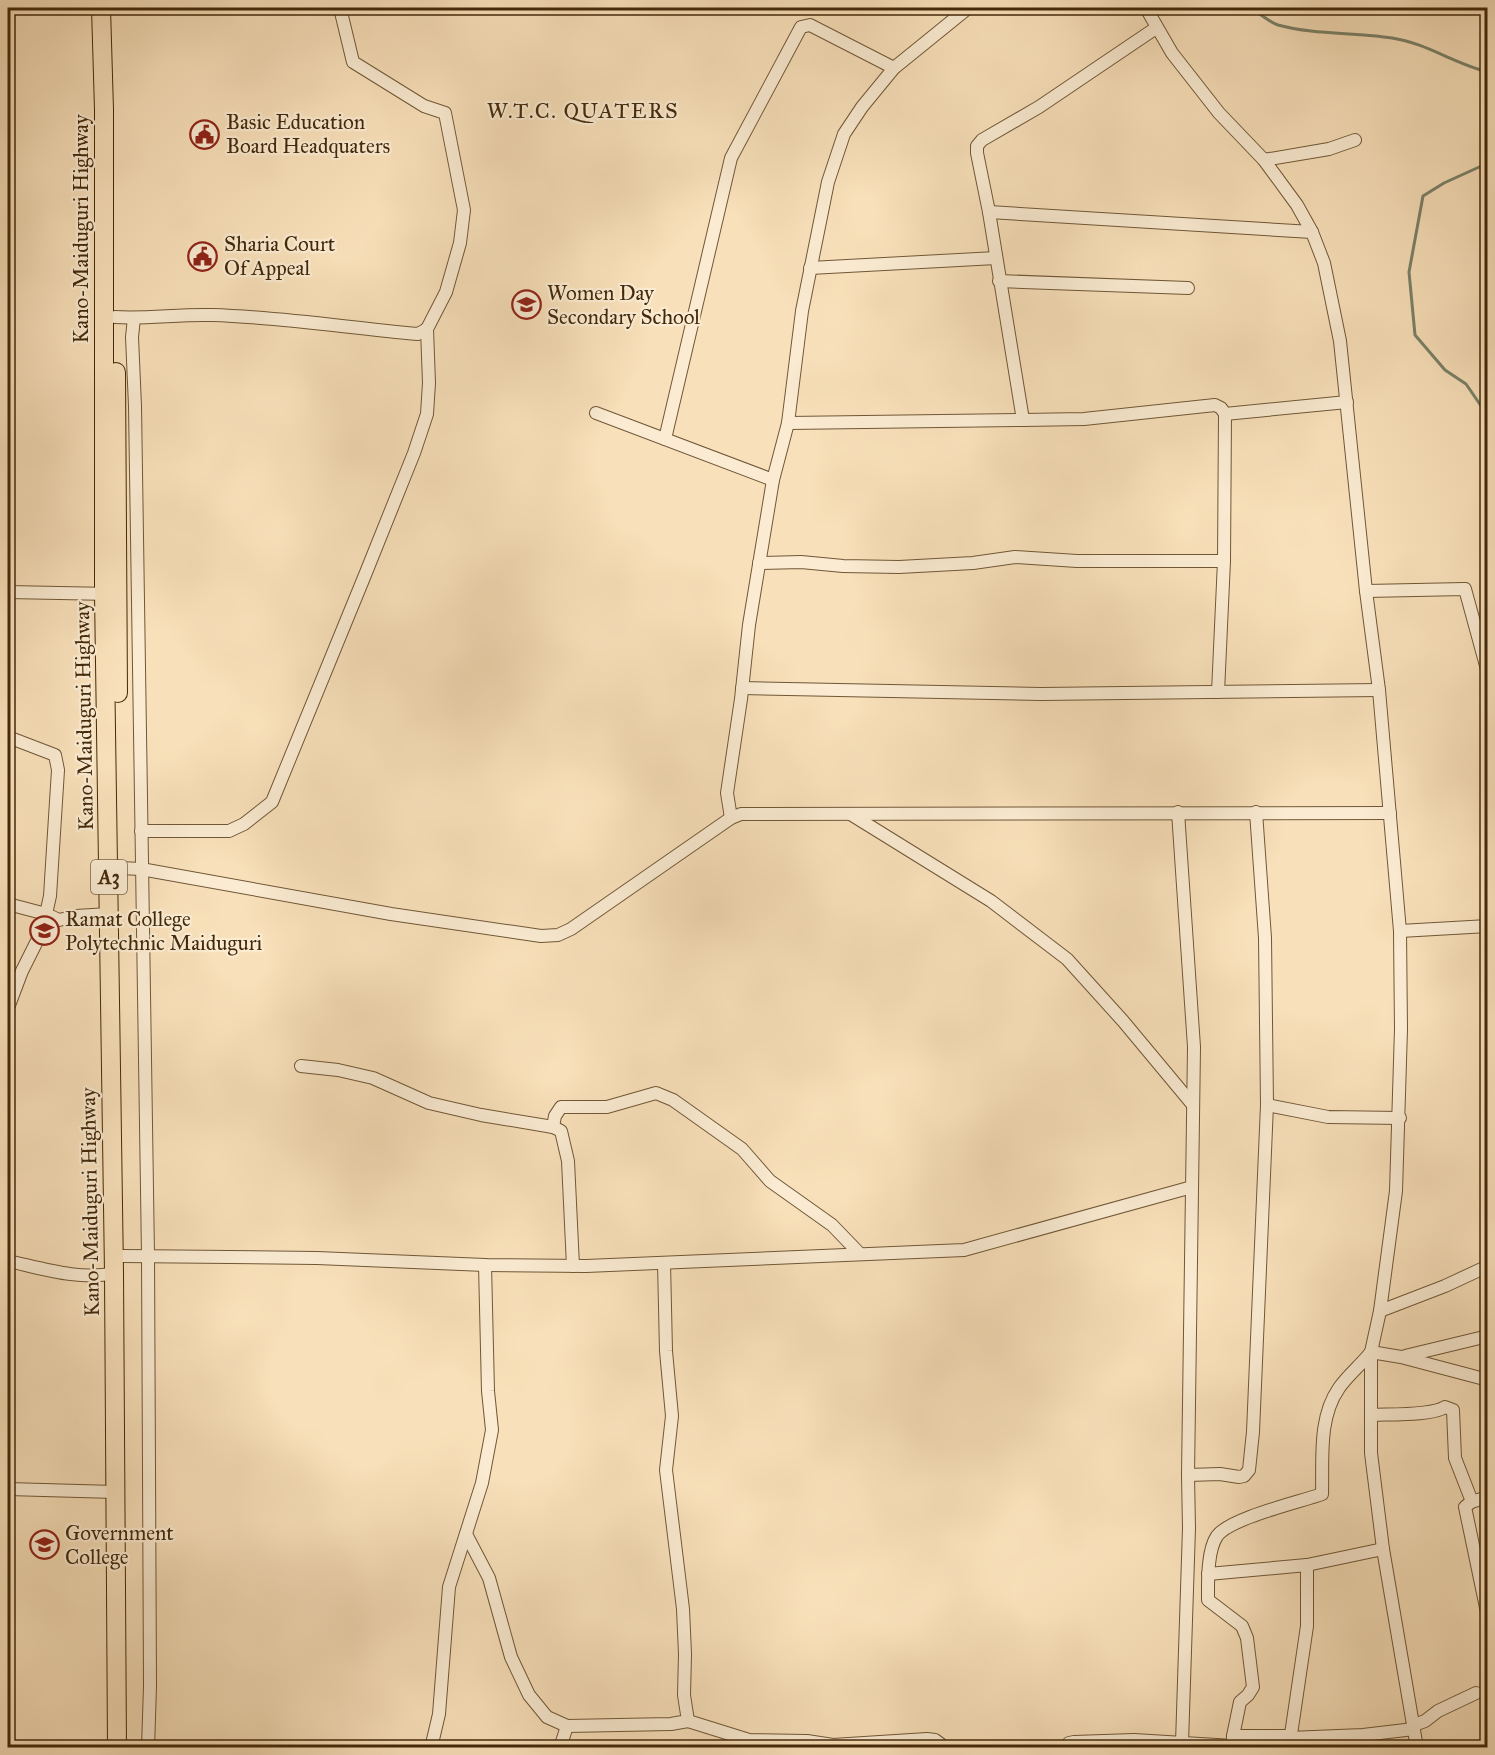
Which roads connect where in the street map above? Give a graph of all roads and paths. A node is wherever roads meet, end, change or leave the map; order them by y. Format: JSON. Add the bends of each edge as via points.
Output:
{"nodes":[{"id":1,"x":89,"y":8,"type":"edge"},
{"id":2,"x":101,"y":8,"type":"edge"},
{"id":3,"x":113,"y":8,"type":"edge"},
{"id":4,"x":340,"y":8,"type":"edge"},
{"id":5,"x":968,"y":8,"type":"edge"},
{"id":6,"x":1146,"y":8,"type":"edge"},
{"id":7,"x":1156,"y":28,"type":"junction"},
{"id":8,"x":894,"y":68,"type":"junction"},
{"id":9,"x":104,"y":71,"type":"junction"},
{"id":10,"x":1355,"y":140,"type":"dead end"},
{"id":11,"x":1264,"y":160,"type":"junction"},
{"id":12,"x":989,"y":212,"type":"junction"},
{"id":13,"x":1312,"y":232,"type":"junction"},
{"id":14,"x":996,"y":258,"type":"junction"},
{"id":15,"x":810,"y":268,"type":"junction"},
{"id":16,"x":999,"y":281,"type":"junction"},
{"id":17,"x":1188,"y":288,"type":"dead end"},
{"id":18,"x":115,"y":317,"type":"junction"},
{"id":19,"x":134,"y":318,"type":"junction"},
{"id":20,"x":427,"y":329,"type":"junction"},
{"id":21,"x":1347,"y":402,"type":"junction"},
{"id":22,"x":596,"y":413,"type":"dead end"},
{"id":23,"x":1225,"y":414,"type":"junction"},
{"id":24,"x":1023,"y":420,"type":"junction"},
{"id":25,"x":788,"y":423,"type":"junction"},
{"id":26,"x":664,"y":439,"type":"junction"},
{"id":27,"x":772,"y":480,"type":"junction"},
{"id":28,"x":1224,"y":561,"type":"junction"},
{"id":29,"x":759,"y":562,"type":"junction"},
{"id":30,"x":1366,"y":591,"type":"junction"},
{"id":31,"x":8,"y":592,"type":"edge"},
{"id":32,"x":111,"y":594,"type":"junction"},
{"id":33,"x":1488,"y":673,"type":"edge"},
{"id":34,"x":742,"y":688,"type":"junction"},
{"id":35,"x":1379,"y":690,"type":"junction"},
{"id":36,"x":1218,"y":693,"type":"junction"},
{"id":37,"x":8,"y":737,"type":"edge"},
{"id":38,"x":1178,"y":812,"type":"junction"},
{"id":39,"x":1256,"y":812,"type":"junction"},
{"id":40,"x":1390,"y":813,"type":"junction"},
{"id":41,"x":851,"y":814,"type":"junction"},
{"id":42,"x":731,"y":818,"type":"junction"},
{"id":43,"x":141,"y":831,"type":"junction"},
{"id":44,"x":120,"y":868,"type":"junction"},
{"id":45,"x":141,"y":869,"type":"junction"},
{"id":46,"x":8,"y":904,"type":"edge"},
{"id":47,"x":46,"y":914,"type":"junction"},
{"id":48,"x":109,"y":914,"type":"junction"},
{"id":49,"x":1488,"y":926,"type":"edge"},
{"id":50,"x":1400,"y":931,"type":"junction"},
{"id":51,"x":8,"y":1008,"type":"edge"},
{"id":52,"x":301,"y":1066,"type":"dead end"},
{"id":53,"x":1193,"y":1105,"type":"junction"},
{"id":54,"x":1267,"y":1106,"type":"junction"},
{"id":55,"x":1400,"y":1118,"type":"junction"},
{"id":56,"x":552,"y":1127,"type":"junction"},
{"id":57,"x":1192,"y":1187,"type":"junction"},
{"id":58,"x":860,"y":1254,"type":"junction"},
{"id":59,"x":148,"y":1255,"type":"junction"},
{"id":60,"x":123,"y":1257,"type":"junction"},
{"id":61,"x":8,"y":1261,"type":"edge"},
{"id":62,"x":664,"y":1263,"type":"junction"},
{"id":63,"x":485,"y":1265,"type":"junction"},
{"id":64,"x":573,"y":1266,"type":"junction"},
{"id":65,"x":1488,"y":1266,"type":"edge"},
{"id":66,"x":114,"y":1273,"type":"junction"},
{"id":67,"x":1380,"y":1311,"type":"junction"},
{"id":68,"x":1488,"y":1336,"type":"edge"},
{"id":69,"x":1371,"y":1352,"type":"junction"},
{"id":70,"x":1401,"y":1357,"type":"junction"},
{"id":71,"x":1488,"y":1380,"type":"edge"},
{"id":72,"x":1371,"y":1415,"type":"junction"},
{"id":73,"x":1188,"y":1475,"type":"junction"},
{"id":74,"x":8,"y":1489,"type":"edge"},
{"id":75,"x":115,"y":1492,"type":"junction"},
{"id":76,"x":1488,"y":1497,"type":"edge"},
{"id":77,"x":1471,"y":1502,"type":"junction"},
{"id":78,"x":466,"y":1534,"type":"junction"},
{"id":79,"x":1383,"y":1549,"type":"junction"},
{"id":80,"x":1307,"y":1565,"type":"junction"},
{"id":81,"x":1208,"y":1574,"type":"junction"},
{"id":82,"x":1208,"y":1600,"type":"junction"},
{"id":83,"x":1186,"y":1601,"type":"junction"},
{"id":84,"x":1488,"y":1617,"type":"edge"},
{"id":85,"x":1476,"y":1693,"type":"dead end"},
{"id":86,"x":688,"y":1721,"type":"junction"},
{"id":87,"x":567,"y":1726,"type":"junction"},
{"id":88,"x":1414,"y":1727,"type":"junction"},
{"id":89,"x":1182,"y":1743,"type":"junction"},
{"id":90,"x":1233,"y":1743,"type":"edge"},
{"id":91,"x":1289,"y":1743,"type":"edge"},
{"id":92,"x":117,"y":1748,"type":"edge"},
{"id":93,"x":128,"y":1748,"type":"edge"},
{"id":94,"x":148,"y":1748,"type":"edge"},
{"id":95,"x":431,"y":1748,"type":"edge"},
{"id":96,"x":560,"y":1748,"type":"edge"},
{"id":97,"x":946,"y":1748,"type":"edge"},
{"id":98,"x":1068,"y":1748,"type":"edge"},
{"id":99,"x":1417,"y":1748,"type":"edge"}],
"edges":[{"from":1,"to":9,"type":"highway","number":"A3"},
{"from":2,"to":9,"type":"highway","name":"Kano-Maiduguri Highway","number":"A3"},
{"from":3,"to":18,"type":"highway","name":"Kano-Maiduguri Highway","number":"A3"},
{"from":4,"to":20,"type":"street","via":[[353,62],[424,106],[445,113],[464,210],[460,243],[446,292]]},
{"from":5,"to":8,"type":"street"},
{"from":6,"to":7,"type":"street"},
{"from":7,"to":11,"type":"street","via":[[1219,113]]},
{"from":7,"to":12,"type":"street","via":[[1039,107],[982,140],[977,153]]},
{"from":8,"to":15,"type":"street","via":[[844,134],[828,182]]},
{"from":8,"to":26,"type":"street","via":[[810,26],[801,27],[731,158]]},
{"from":9,"to":32,"type":"highway","name":"Kano-Maiduguri Highway","number":"A3"},
{"from":10,"to":11,"type":"street","via":[[1329,149]]},
{"from":11,"to":13,"type":"street","via":[[1298,205]]},
{"from":12,"to":13,"type":"street"},
{"from":12,"to":14,"type":"street"},
{"from":13,"to":21,"type":"street","via":[[1331,290]]},
{"from":14,"to":15,"type":"street"},
{"from":14,"to":16,"type":"street"},
{"from":15,"to":25,"type":"street"},
{"from":16,"to":17,"type":"street"},
{"from":16,"to":24,"type":"street"},
{"from":18,"to":19,"type":"street"},
{"from":18,"to":32,"type":"highway","name":"Kano-Maiduguri Highway","number":"A3"},
{"from":19,"to":20,"type":"street","via":[[210,315],[418,334]]},
{"from":19,"to":43,"type":"street"},
{"from":20,"to":43,"type":"street","via":[[427,414],[272,802],[230,831]]},
{"from":21,"to":23,"type":"street"},
{"from":21,"to":30,"type":"street"},
{"from":22,"to":26,"type":"street"},
{"from":23,"to":24,"type":"street","via":[[1215,405],[1084,419]]},
{"from":23,"to":28,"type":"street"},
{"from":24,"to":25,"type":"street"},
{"from":25,"to":27,"type":"street"},
{"from":26,"to":27,"type":"street"},
{"from":27,"to":29,"type":"street"},
{"from":28,"to":29,"type":"street","via":[[1014,557],[974,564],[899,567]]},
{"from":28,"to":36,"type":"street"},
{"from":29,"to":34,"type":"street"},
{"from":30,"to":33,"type":"street","via":[[1465,589]]},
{"from":30,"to":35,"type":"street"},
{"from":31,"to":32,"type":"street"},
{"from":32,"to":44,"type":"highway","name":"Kano-Maiduguri Highway","number":"A3"},
{"from":32,"to":48,"type":"highway","name":"Kano-Maiduguri Highway","number":"A3"},
{"from":34,"to":36,"type":"street"},
{"from":34,"to":42,"type":"street","via":[[727,793]]},
{"from":35,"to":36,"type":"street"},
{"from":35,"to":40,"type":"street"},
{"from":37,"to":47,"type":"street","via":[[55,755],[57,760]]},
{"from":38,"to":39,"type":"street"},
{"from":38,"to":41,"type":"street"},
{"from":38,"to":53,"type":"street","via":[[1194,1047]]},
{"from":39,"to":40,"type":"street"},
{"from":39,"to":54,"type":"street","via":[[1266,938]]},
{"from":40,"to":50,"type":"street"},
{"from":41,"to":42,"type":"street","via":[[741,814]]},
{"from":41,"to":53,"type":"street","via":[[991,901],[1066,959]]},
{"from":42,"to":45,"type":"street","via":[[558,935],[541,936],[391,914]]},
{"from":43,"to":45,"type":"street"},
{"from":44,"to":45,"type":"street"},
{"from":44,"to":60,"type":"highway","name":"Kano-Maiduguri Highway","number":"A3"},
{"from":45,"to":59,"type":"street"},
{"from":46,"to":47,"type":"street"},
{"from":47,"to":48,"type":"street","via":[[59,920]]},
{"from":47,"to":51,"type":"street"},
{"from":48,"to":66,"type":"highway","name":"Kano-Maiduguri Highway","number":"A3"},
{"from":49,"to":50,"type":"street"},
{"from":50,"to":55,"type":"street"},
{"from":52,"to":56,"type":"street","via":[[373,1078],[450,1108]]},
{"from":53,"to":57,"type":"street"},
{"from":54,"to":55,"type":"street","via":[[1328,1117]]},
{"from":54,"to":73,"type":"street","via":[[1249,1470],[1239,1477]]},
{"from":55,"to":67,"type":"street","via":[[1396,1191]]},
{"from":56,"to":58,"type":"street","via":[[561,1107],[608,1107],[656,1093],[673,1100],[742,1149],[770,1181],[832,1225]]},
{"from":56,"to":64,"type":"street","via":[[561,1131],[567,1150]]},
{"from":57,"to":58,"type":"street","via":[[964,1250]]},
{"from":57,"to":73,"type":"street"},
{"from":58,"to":62,"type":"street"},
{"from":59,"to":60,"type":"street"},
{"from":59,"to":63,"type":"street"},
{"from":59,"to":94,"type":"street"},
{"from":60,"to":93,"type":"highway","name":"Kano-Maiduguri Highway","number":"A3"},
{"from":61,"to":66,"type":"street","via":[[72,1274]]},
{"from":62,"to":64,"type":"street"},
{"from":62,"to":86,"type":"street","via":[[672,1416],[666,1470],[683,1609]]},
{"from":63,"to":64,"type":"street"},
{"from":63,"to":78,"type":"street","via":[[492,1430],[482,1483]]},
{"from":65,"to":67,"type":"street"},
{"from":66,"to":75,"type":"highway","name":"Kano-Maiduguri Highway","number":"A3"},
{"from":67,"to":69,"type":"street"},
{"from":68,"to":70,"type":"street"},
{"from":69,"to":70,"type":"street"},
{"from":69,"to":72,"type":"street"},
{"from":69,"to":81,"type":"street","via":[[1339,1388],[1328,1407],[1322,1494],[1225,1528],[1217,1536]]},
{"from":70,"to":71,"type":"street"},
{"from":72,"to":77,"type":"street","via":[[1444,1407],[1453,1410],[1455,1458]]},
{"from":72,"to":79,"type":"street","via":[[1371,1452]]},
{"from":73,"to":83,"type":"street"},
{"from":74,"to":75,"type":"street"},
{"from":75,"to":92,"type":"highway","name":"Kano-Maiduguri Highway","number":"A3"},
{"from":76,"to":77,"type":"street"},
{"from":77,"to":84,"type":"street","via":[[1465,1507]]},
{"from":78,"to":87,"type":"street","via":[[489,1578],[511,1657],[529,1695],[547,1717]]},
{"from":78,"to":95,"type":"street","via":[[449,1587],[439,1714]]},
{"from":79,"to":80,"type":"street"},
{"from":79,"to":88,"type":"street"},
{"from":80,"to":81,"type":"street"},
{"from":80,"to":91,"type":"street","via":[[1307,1626]]},
{"from":81,"to":82,"type":"street"},
{"from":82,"to":83,"type":"street"},
{"from":82,"to":90,"type":"street","via":[[1242,1626],[1247,1638],[1253,1687],[1240,1702]]},
{"from":83,"to":89,"type":"street"},
{"from":85,"to":88,"type":"street"},
{"from":86,"to":87,"type":"street"},
{"from":86,"to":97,"type":"street","via":[[749,1740],[833,1745],[927,1739]]},
{"from":87,"to":96,"type":"street"},
{"from":88,"to":91,"type":"street"},
{"from":88,"to":99,"type":"street"},
{"from":89,"to":90,"type":"street"},
{"from":89,"to":98,"type":"street","via":[[1074,1742]]},
{"from":90,"to":91,"type":"street","via":[[1286,1736]]}]}
